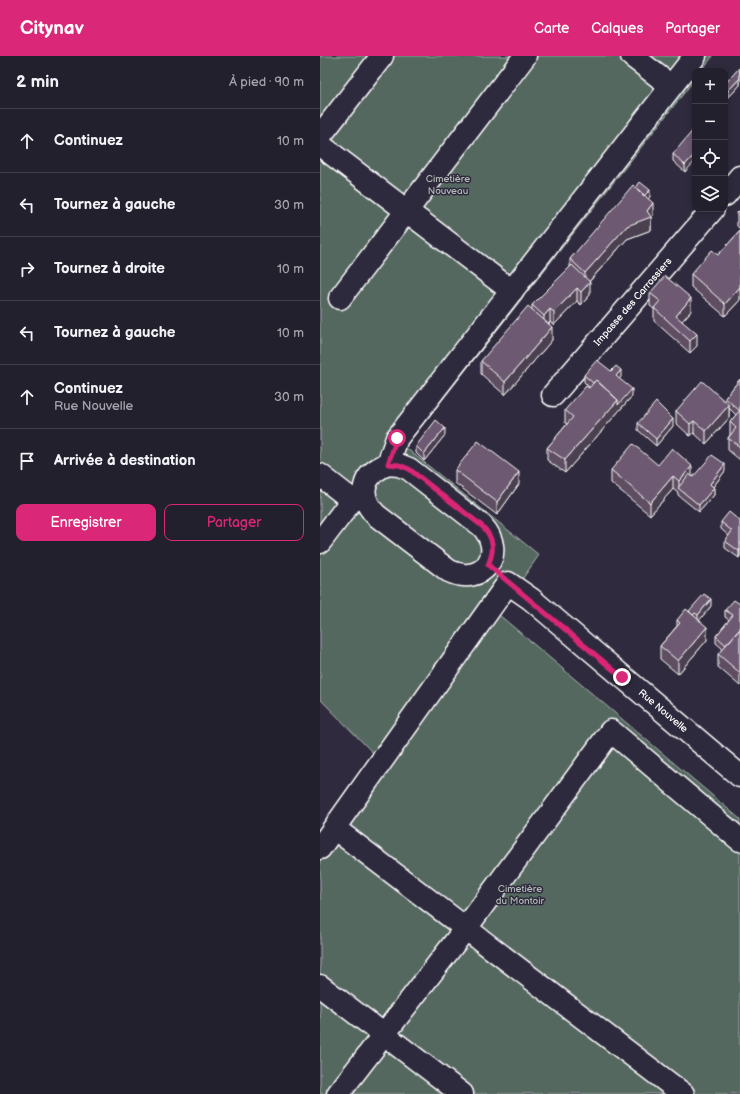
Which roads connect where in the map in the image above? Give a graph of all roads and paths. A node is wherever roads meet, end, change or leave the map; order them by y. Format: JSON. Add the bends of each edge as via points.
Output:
{"nodes":[{"id":1,"x":382,"y":56,"type":"edge"},
{"id":2,"x":525,"y":56,"type":"edge"},
{"id":3,"x":632,"y":56,"type":"edge"},
{"id":4,"x":695,"y":56,"type":"edge"},
{"id":5,"x":672,"y":86,"type":"junction"},
{"id":6,"x":320,"y":136,"type":"edge"},
{"id":7,"x":320,"y":145,"type":"edge"},
{"id":8,"x":740,"y":177,"type":"edge"},
{"id":9,"x":728,"y":191,"type":"edge"},
{"id":10,"x":406,"y":211,"type":"junction"},
{"id":11,"x":710,"y":212,"type":"edge"},
{"id":12,"x":512,"y":291,"type":"junction"},
{"id":13,"x":340,"y":298,"type":"dead end"},
{"id":14,"x":553,"y":395,"type":"dead end"},
{"id":15,"x":388,"y":464,"type":"junction"},
{"id":16,"x":320,"y":475,"type":"edge"},
{"id":17,"x":358,"y":498,"type":"junction"},
{"id":18,"x":320,"y":542,"type":"edge"},
{"id":19,"x":488,"y":565,"type":"junction"},
{"id":20,"x":508,"y":583,"type":"junction"},
{"id":21,"x":740,"y":776,"type":"edge"},
{"id":22,"x":334,"y":828,"type":"junction"},
{"id":23,"x":740,"y":840,"type":"edge"},
{"id":24,"x":320,"y":848,"type":"edge"},
{"id":25,"x":466,"y":928,"type":"junction"},
{"id":26,"x":320,"y":986,"type":"edge"},
{"id":27,"x":384,"y":1035,"type":"junction"},
{"id":28,"x":338,"y":1094,"type":"edge"},
{"id":29,"x":462,"y":1094,"type":"edge"},
{"id":30,"x":683,"y":1094,"type":"edge"}],
"edges":[{"from":1,"to":6,"type":"street"},
{"from":2,"to":10,"type":"street"},
{"from":3,"to":5,"type":"street"},
{"from":4,"to":5,"type":"street"},
{"from":5,"to":12,"type":"street"},
{"from":7,"to":10,"type":"street"},
{"from":8,"to":9,"type":"street"},
{"from":10,"to":12,"type":"street"},
{"from":10,"to":13,"type":"street"},
{"from":11,"to":14,"type":"street","name":"Impasse des Carrossiers"},
{"from":12,"to":15,"type":"street","via":[[397,438]]},
{"from":15,"to":17,"type":"street","via":[[378,468],[370,476]]},
{"from":15,"to":19,"type":"street","via":[[409,469],[482,526],[493,544],[493,555]]},
{"from":16,"to":17,"type":"street"},
{"from":17,"to":18,"type":"street"},
{"from":17,"to":19,"type":"street","via":[[449,571],[459,576],[470,576]]},
{"from":19,"to":20,"type":"street","name":"Rue Nouvelle"},
{"from":20,"to":21,"type":"street","name":"Rue Nouvelle","via":[[531,599]]},
{"from":20,"to":22,"type":"street"},
{"from":22,"to":24,"type":"street"},
{"from":22,"to":25,"type":"street"},
{"from":23,"to":25,"type":"street","via":[[611,731]]},
{"from":25,"to":27,"type":"street"},
{"from":25,"to":30,"type":"street"},
{"from":26,"to":27,"type":"street"},
{"from":27,"to":28,"type":"street"},
{"from":27,"to":29,"type":"street"}]}
